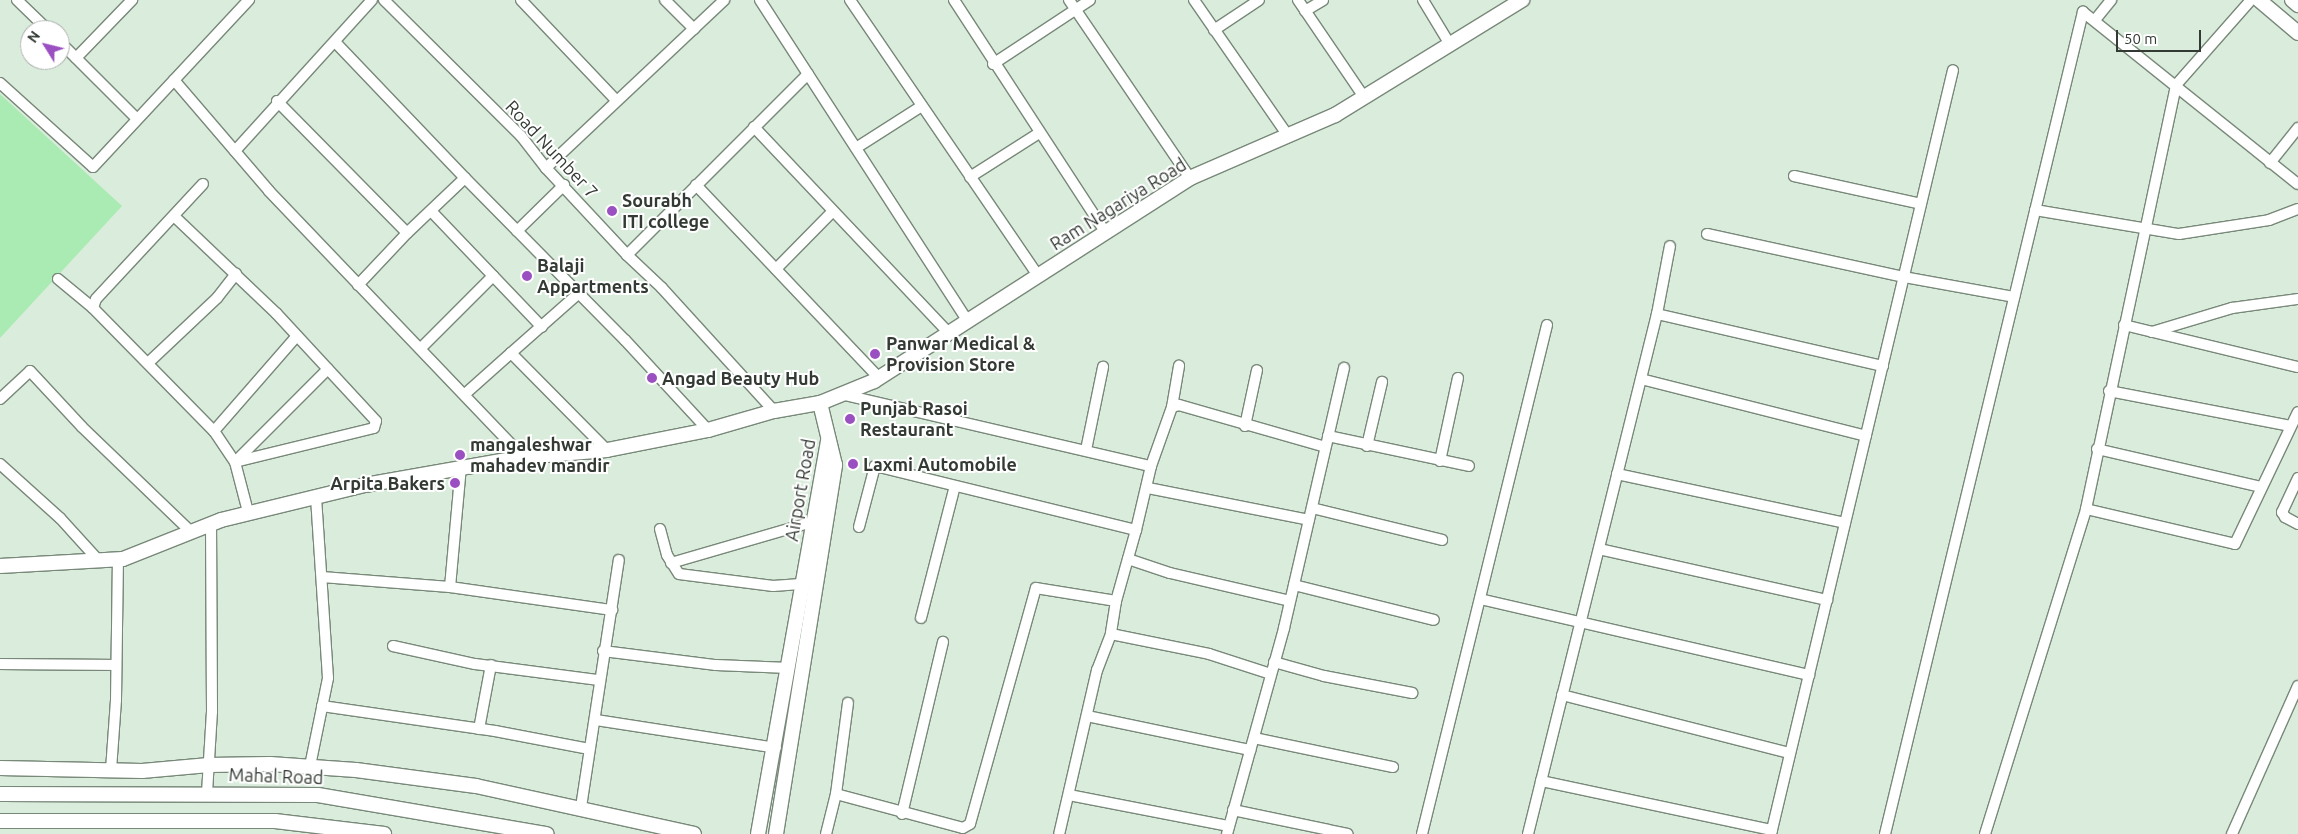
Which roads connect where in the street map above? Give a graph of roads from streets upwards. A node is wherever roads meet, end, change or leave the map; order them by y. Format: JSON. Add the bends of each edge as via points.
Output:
{"nodes":[{"id":1,"x":17,"y":0,"type":"edge"},
{"id":2,"x":132,"y":0,"type":"edge"},
{"id":3,"x":250,"y":0,"type":"edge"},
{"id":4,"x":372,"y":0,"type":"edge"},
{"id":5,"x":384,"y":0,"type":"edge"},
{"id":6,"x":521,"y":0,"type":"edge"},
{"id":7,"x":665,"y":0,"type":"edge"},
{"id":8,"x":724,"y":0,"type":"edge"},
{"id":9,"x":760,"y":0,"type":"edge"},
{"id":10,"x":850,"y":0,"type":"edge"},
{"id":11,"x":954,"y":0,"type":"edge"},
{"id":12,"x":1069,"y":0,"type":"edge"},
{"id":13,"x":1090,"y":0,"type":"edge"},
{"id":14,"x":1194,"y":0,"type":"edge"},
{"id":15,"x":1259,"y":0,"type":"edge"},
{"id":16,"x":1298,"y":0,"type":"edge"},
{"id":17,"x":1323,"y":0,"type":"edge"},
{"id":18,"x":1423,"y":0,"type":"edge"},
{"id":19,"x":1522,"y":0,"type":"edge"},
{"id":20,"x":2111,"y":0,"type":"edge"},
{"id":21,"x":2251,"y":0,"type":"edge"},
{"id":22,"x":2259,"y":0,"type":"edge"},
{"id":23,"x":2292,"y":0,"type":"edge"},
{"id":24,"x":2298,"y":6,"type":"edge"},
{"id":25,"x":1076,"y":10,"type":"junction"},
{"id":26,"x":1305,"y":11,"type":"junction"},
{"id":27,"x":38,"y":20,"type":"edge"},
{"id":28,"x":2095,"y":20,"type":"junction"},
{"id":29,"x":694,"y":29,"type":"junction"},
{"id":30,"x":1214,"y":30,"type":"junction"},
{"id":31,"x":2298,"y":33,"type":"edge"},
{"id":32,"x":336,"y":43,"type":"junction"},
{"id":33,"x":1449,"y":43,"type":"junction"},
{"id":34,"x":70,"y":52,"type":"edge"},
{"id":35,"x":76,"y":58,"type":"junction"},
{"id":36,"x":993,"y":64,"type":"junction"},
{"id":37,"x":1953,"y":70,"type":"dead end"},
{"id":38,"x":808,"y":74,"type":"junction"},
{"id":39,"x":174,"y":80,"type":"junction"},
{"id":40,"x":0,"y":83,"type":"edge"},
{"id":41,"x":2176,"y":86,"type":"junction"},
{"id":42,"x":1364,"y":96,"type":"junction"},
{"id":43,"x":277,"y":101,"type":"junction"},
{"id":44,"x":617,"y":101,"type":"junction"},
{"id":45,"x":922,"y":106,"type":"junction"},
{"id":46,"x":138,"y":119,"type":"junction"},
{"id":47,"x":754,"y":127,"type":"junction"},
{"id":48,"x":2298,"y":128,"type":"edge"},
{"id":49,"x":1039,"y":132,"type":"junction"},
{"id":50,"x":1288,"y":136,"type":"junction"},
{"id":51,"x":856,"y":148,"type":"junction"},
{"id":52,"x":235,"y":151,"type":"junction"},
{"id":53,"x":2270,"y":163,"type":"junction"},
{"id":54,"x":546,"y":168,"type":"junction"},
{"id":55,"x":1794,"y":176,"type":"dead end"},
{"id":56,"x":970,"y":177,"type":"junction"},
{"id":57,"x":465,"y":178,"type":"junction"},
{"id":58,"x":1190,"y":178,"type":"junction"},
{"id":59,"x":203,"y":184,"type":"dead end"},
{"id":60,"x":2298,"y":184,"type":"edge"},
{"id":61,"x":564,"y":185,"type":"junction"},
{"id":62,"x":696,"y":185,"type":"junction"},
{"id":63,"x":1921,"y":204,"type":"junction"},
{"id":64,"x":2298,"y":209,"type":"edge"},
{"id":65,"x":2036,"y":210,"type":"junction"},
{"id":66,"x":833,"y":211,"type":"junction"},
{"id":67,"x":432,"y":212,"type":"junction"},
{"id":68,"x":174,"y":216,"type":"junction"},
{"id":69,"x":2147,"y":228,"type":"junction"},
{"id":70,"x":517,"y":231,"type":"junction"},
{"id":71,"x":407,"y":233,"type":"junction"},
{"id":72,"x":1106,"y":233,"type":"junction"},
{"id":73,"x":1708,"y":234,"type":"dead end"},
{"id":74,"x":1670,"y":246,"type":"dead end"},
{"id":75,"x":627,"y":255,"type":"junction"},
{"id":76,"x":776,"y":269,"type":"junction"},
{"id":77,"x":236,"y":274,"type":"junction"},
{"id":78,"x":494,"y":276,"type":"junction"},
{"id":79,"x":1038,"y":276,"type":"junction"},
{"id":80,"x":1904,"y":277,"type":"junction"},
{"id":81,"x":58,"y":279,"type":"dead end"},
{"id":82,"x":358,"y":285,"type":"junction"},
{"id":83,"x":579,"y":293,"type":"junction"},
{"id":84,"x":2014,"y":297,"type":"junction"},
{"id":85,"x":2298,"y":299,"type":"edge"},
{"id":86,"x":92,"y":308,"type":"junction"},
{"id":87,"x":1657,"y":314,"type":"junction"},
{"id":88,"x":968,"y":321,"type":"junction"},
{"id":89,"x":1547,"y":325,"type":"dead end"},
{"id":90,"x":2124,"y":325,"type":"junction"},
{"id":91,"x":542,"y":327,"type":"junction"},
{"id":92,"x":2152,"y":332,"type":"junction"},
{"id":93,"x":949,"y":333,"type":"junction"},
{"id":94,"x":297,"y":336,"type":"junction"},
{"id":95,"x":421,"y":348,"type":"junction"},
{"id":96,"x":512,"y":353,"type":"junction"},
{"id":97,"x":148,"y":363,"type":"junction"},
{"id":98,"x":1179,"y":366,"type":"dead end"},
{"id":99,"x":1883,"y":366,"type":"junction"},
{"id":100,"x":1103,"y":367,"type":"dead end"},
{"id":101,"x":2298,"y":367,"type":"edge"},
{"id":102,"x":1344,"y":368,"type":"dead end"},
{"id":103,"x":328,"y":369,"type":"junction"},
{"id":104,"x":1257,"y":370,"type":"dead end"},
{"id":105,"x":879,"y":378,"type":"junction"},
{"id":106,"x":1458,"y":378,"type":"dead end"},
{"id":107,"x":1641,"y":379,"type":"junction"},
{"id":108,"x":1382,"y":382,"type":"dead end"},
{"id":109,"x":2109,"y":391,"type":"junction"},
{"id":110,"x":466,"y":394,"type":"junction"},
{"id":111,"x":845,"y":394,"type":"junction"},
{"id":112,"x":0,"y":399,"type":"edge"},
{"id":113,"x":820,"y":403,"type":"junction"},
{"id":114,"x":1172,"y":407,"type":"junction"},
{"id":115,"x":774,"y":411,"type":"junction"},
{"id":116,"x":2298,"y":412,"type":"edge"},
{"id":117,"x":1245,"y":426,"type":"junction"},
{"id":118,"x":2291,"y":426,"type":"junction"},
{"id":119,"x":708,"y":430,"type":"junction"},
{"id":120,"x":214,"y":431,"type":"junction"},
{"id":121,"x":830,"y":434,"type":"junction"},
{"id":122,"x":1328,"y":436,"type":"junction"},
{"id":123,"x":1866,"y":436,"type":"junction"},
{"id":124,"x":1367,"y":446,"type":"junction"},
{"id":125,"x":1325,"y":447,"type":"junction"},
{"id":126,"x":2098,"y":449,"type":"junction"},
{"id":127,"x":607,"y":450,"type":"junction"},
{"id":128,"x":1086,"y":450,"type":"junction"},
{"id":129,"x":523,"y":457,"type":"junction"},
{"id":130,"x":1440,"y":461,"type":"junction"},
{"id":131,"x":235,"y":462,"type":"junction"},
{"id":132,"x":0,"y":464,"type":"edge"},
{"id":133,"x":1151,"y":466,"type":"junction"},
{"id":134,"x":1468,"y":466,"type":"dead end"},
{"id":135,"x":461,"y":467,"type":"junction"},
{"id":136,"x":1617,"y":474,"type":"junction"},
{"id":137,"x":2298,"y":478,"type":"edge"},
{"id":138,"x":955,"y":486,"type":"junction"},
{"id":139,"x":2262,"y":487,"type":"junction"},
{"id":140,"x":1148,"y":488,"type":"junction"},
{"id":141,"x":316,"y":499,"type":"junction"},
{"id":142,"x":1312,"y":508,"type":"junction"},
{"id":143,"x":2086,"y":509,"type":"junction"},
{"id":144,"x":248,"y":512,"type":"junction"},
{"id":145,"x":1309,"y":520,"type":"junction"},
{"id":146,"x":812,"y":522,"type":"junction"},
{"id":147,"x":1845,"y":523,"type":"junction"},
{"id":148,"x":211,"y":524,"type":"junction"},
{"id":149,"x":2298,"y":524,"type":"edge"},
{"id":150,"x":859,"y":527,"type":"dead end"},
{"id":151,"x":660,"y":529,"type":"dead end"},
{"id":152,"x":1136,"y":530,"type":"junction"},
{"id":153,"x":191,"y":532,"type":"junction"},
{"id":154,"x":1442,"y":540,"type":"dead end"},
{"id":155,"x":1599,"y":549,"type":"junction"},
{"id":156,"x":1128,"y":559,"type":"junction"},
{"id":157,"x":118,"y":560,"type":"junction"},
{"id":158,"x":619,"y":560,"type":"dead end"},
{"id":159,"x":98,"y":561,"type":"junction"},
{"id":160,"x":671,"y":563,"type":"junction"},
{"id":161,"x":0,"y":566,"type":"edge"},
{"id":162,"x":322,"y":577,"type":"junction"},
{"id":163,"x":804,"y":584,"type":"junction"},
{"id":164,"x":1294,"y":585,"type":"junction"},
{"id":165,"x":450,"y":587,"type":"junction"},
{"id":166,"x":1480,"y":600,"type":"junction"},
{"id":167,"x":1827,"y":600,"type":"junction"},
{"id":168,"x":1116,"y":601,"type":"junction"},
{"id":169,"x":1290,"y":601,"type":"junction"},
{"id":170,"x":612,"y":610,"type":"junction"},
{"id":171,"x":921,"y":618,"type":"dead end"},
{"id":172,"x":1434,"y":620,"type":"dead end"},
{"id":173,"x":1580,"y":622,"type":"junction"},
{"id":174,"x":1111,"y":634,"type":"junction"},
{"id":175,"x":943,"y":642,"type":"dead end"},
{"id":176,"x":393,"y":646,"type":"dead end"},
{"id":177,"x":603,"y":651,"type":"junction"},
{"id":178,"x":1274,"y":662,"type":"junction"},
{"id":179,"x":0,"y":664,"type":"edge"},
{"id":180,"x":115,"y":665,"type":"junction"},
{"id":181,"x":491,"y":665,"type":"junction"},
{"id":182,"x":789,"y":668,"type":"junction"},
{"id":183,"x":1271,"y":674,"type":"junction"},
{"id":184,"x":1809,"y":675,"type":"junction"},
{"id":185,"x":599,"y":680,"type":"junction"},
{"id":186,"x":2298,"y":686,"type":"edge"},
{"id":187,"x":1412,"y":693,"type":"dead end"},
{"id":188,"x":1562,"y":695,"type":"junction"},
{"id":189,"x":848,"y":703,"type":"dead end"},
{"id":190,"x":322,"y":706,"type":"junction"},
{"id":191,"x":1087,"y":716,"type":"junction"},
{"id":192,"x":596,"y":720,"type":"junction"},
{"id":193,"x":479,"y":729,"type":"junction"},
{"id":194,"x":1254,"y":738,"type":"junction"},
{"id":195,"x":776,"y":748,"type":"junction"},
{"id":196,"x":588,"y":749,"type":"junction"},
{"id":197,"x":1250,"y":750,"type":"junction"},
{"id":198,"x":1790,"y":753,"type":"junction"},
{"id":199,"x":209,"y":765,"type":"junction"},
{"id":200,"x":310,"y":766,"type":"junction"},
{"id":201,"x":1393,"y":767,"type":"dead end"},
{"id":202,"x":0,"y":768,"type":"edge"},
{"id":203,"x":111,"y":770,"type":"junction"},
{"id":204,"x":1541,"y":781,"type":"junction"},
{"id":205,"x":207,"y":793,"type":"junction"},
{"id":206,"x":0,"y":794,"type":"edge"},
{"id":207,"x":836,"y":794,"type":"junction"},
{"id":208,"x":1068,"y":795,"type":"junction"},
{"id":209,"x":581,"y":807,"type":"junction"},
{"id":210,"x":1233,"y":810,"type":"junction"},
{"id":211,"x":902,"y":814,"type":"junction"},
{"id":212,"x":0,"y":821,"type":"edge"},
{"id":213,"x":1228,"y":830,"type":"edge"},
{"id":214,"x":1771,"y":832,"type":"edge"},
{"id":215,"x":384,"y":834,"type":"edge"},
{"id":216,"x":547,"y":834,"type":"edge"},
{"id":217,"x":694,"y":834,"type":"edge"},
{"id":218,"x":758,"y":834,"type":"edge"},
{"id":219,"x":776,"y":834,"type":"edge"},
{"id":220,"x":826,"y":834,"type":"edge"},
{"id":221,"x":1059,"y":834,"type":"edge"},
{"id":222,"x":1348,"y":834,"type":"edge"},
{"id":223,"x":1422,"y":834,"type":"edge"},
{"id":224,"x":1528,"y":834,"type":"edge"},
{"id":225,"x":1885,"y":834,"type":"edge"},
{"id":226,"x":1985,"y":834,"type":"edge"},
{"id":227,"x":2232,"y":834,"type":"edge"}],
"edges":[{"from":1,"to":27,"type":"street"},
{"from":2,"to":35,"type":"street"},
{"from":3,"to":39,"type":"street"},
{"from":4,"to":32,"type":"street"},
{"from":5,"to":54,"type":"street","name":"Road Number 7","via":[[521,136]]},
{"from":6,"to":44,"type":"street"},
{"from":7,"to":29,"type":"street"},
{"from":8,"to":29,"type":"street"},
{"from":9,"to":38,"type":"street"},
{"from":10,"to":45,"type":"street"},
{"from":11,"to":36,"type":"street"},
{"from":12,"to":25,"type":"street"},
{"from":13,"to":25,"type":"street"},
{"from":14,"to":30,"type":"street"},
{"from":15,"to":30,"type":"street"},
{"from":16,"to":26,"type":"street"},
{"from":17,"to":26,"type":"street"},
{"from":18,"to":33,"type":"street"},
{"from":19,"to":33,"type":"street","name":"Ram Nagariya Road"},
{"from":20,"to":28,"type":"street"},
{"from":21,"to":41,"type":"street"},
{"from":22,"to":31,"type":"street"},
{"from":23,"to":24,"type":"street"},
{"from":25,"to":36,"type":"street"},
{"from":25,"to":58,"type":"street"},
{"from":26,"to":42,"type":"street"},
{"from":28,"to":41,"type":"street"},
{"from":28,"to":65,"type":"street","via":[[2083,12]]},
{"from":29,"to":44,"type":"street"},
{"from":30,"to":50,"type":"street"},
{"from":32,"to":43,"type":"street"},
{"from":32,"to":57,"type":"street"},
{"from":33,"to":42,"type":"street","name":"Ram Nagariya Road"},
{"from":34,"to":35,"type":"street"},
{"from":35,"to":46,"type":"street"},
{"from":36,"to":49,"type":"street"},
{"from":37,"to":63,"type":"street"},
{"from":38,"to":47,"type":"street"},
{"from":38,"to":51,"type":"street"},
{"from":39,"to":46,"type":"street"},
{"from":39,"to":52,"type":"street"},
{"from":40,"to":46,"type":"street","via":[[94,167]]},
{"from":41,"to":53,"type":"street"},
{"from":41,"to":69,"type":"street"},
{"from":42,"to":50,"type":"street","name":"Ram Nagariya Road","via":[[1335,115]]},
{"from":43,"to":52,"type":"street"},
{"from":43,"to":71,"type":"street"},
{"from":44,"to":54,"type":"street"},
{"from":45,"to":51,"type":"street"},
{"from":45,"to":56,"type":"street"},
{"from":47,"to":62,"type":"street"},
{"from":47,"to":66,"type":"street"},
{"from":48,"to":53,"type":"street"},
{"from":49,"to":56,"type":"street"},
{"from":49,"to":72,"type":"street"},
{"from":50,"to":58,"type":"street","name":"Ram Nagariya Road"},
{"from":51,"to":88,"type":"street"},
{"from":52,"to":82,"type":"street"},
{"from":53,"to":60,"type":"street"},
{"from":54,"to":61,"type":"street","name":"Road Number 7"},
{"from":55,"to":63,"type":"street"},
{"from":56,"to":79,"type":"street"},
{"from":57,"to":67,"type":"street"},
{"from":57,"to":70,"type":"street"},
{"from":58,"to":72,"type":"street","name":"Ram Nagariya Road"},
{"from":59,"to":68,"type":"street"},
{"from":61,"to":70,"type":"street"},
{"from":61,"to":75,"type":"street","name":"Road Number 7"},
{"from":62,"to":75,"type":"street"},
{"from":62,"to":76,"type":"street"},
{"from":63,"to":80,"type":"street"},
{"from":64,"to":69,"type":"street","via":[[2269,220],[2179,234]]},
{"from":65,"to":69,"type":"street"},
{"from":65,"to":84,"type":"street"},
{"from":66,"to":76,"type":"street"},
{"from":66,"to":93,"type":"street"},
{"from":67,"to":71,"type":"street"},
{"from":67,"to":78,"type":"street"},
{"from":68,"to":77,"type":"street"},
{"from":68,"to":86,"type":"street","via":[[96,299]]},
{"from":69,"to":90,"type":"street"},
{"from":70,"to":83,"type":"street"},
{"from":71,"to":82,"type":"street"},
{"from":72,"to":79,"type":"street","name":"Ram Nagariya Road"},
{"from":73,"to":80,"type":"street"},
{"from":74,"to":87,"type":"street"},
{"from":75,"to":115,"type":"street","name":"Road Number 7","via":[[662,288]]},
{"from":76,"to":105,"type":"street"},
{"from":77,"to":94,"type":"street"},
{"from":77,"to":97,"type":"street","via":[[216,298]]},
{"from":78,"to":91,"type":"street"},
{"from":78,"to":95,"type":"street"},
{"from":79,"to":88,"type":"street","name":"Ram Nagariya Road"},
{"from":80,"to":84,"type":"street"},
{"from":80,"to":99,"type":"street"},
{"from":81,"to":86,"type":"street"},
{"from":82,"to":95,"type":"street"},
{"from":83,"to":91,"type":"street"},
{"from":83,"to":119,"type":"street"},
{"from":84,"to":225,"type":"street"},
{"from":85,"to":92,"type":"street","via":[[2224,310]]},
{"from":86,"to":97,"type":"street"},
{"from":87,"to":99,"type":"street"},
{"from":87,"to":107,"type":"street"},
{"from":88,"to":93,"type":"street","name":"Ram Nagariya Road"},
{"from":89,"to":166,"type":"street"},
{"from":90,"to":92,"type":"street"},
{"from":90,"to":109,"type":"street"},
{"from":91,"to":96,"type":"street"},
{"from":92,"to":101,"type":"street"},
{"from":93,"to":105,"type":"street","name":"Ram Nagariya Road"},
{"from":94,"to":103,"type":"street"},
{"from":94,"to":120,"type":"street"},
{"from":95,"to":110,"type":"street"},
{"from":96,"to":110,"type":"street"},
{"from":96,"to":127,"type":"street"},
{"from":97,"to":120,"type":"street"},
{"from":98,"to":114,"type":"street"},
{"from":99,"to":123,"type":"street"},
{"from":100,"to":128,"type":"street"},
{"from":102,"to":122,"type":"street"},
{"from":103,"to":131,"type":"street"},
{"from":103,"to":131,"type":"street","via":[[376,422],[374,428]]},
{"from":104,"to":117,"type":"street"},
{"from":105,"to":111,"type":"street","name":"Ram Nagariya Road"},
{"from":106,"to":130,"type":"street"},
{"from":107,"to":123,"type":"street"},
{"from":107,"to":136,"type":"street"},
{"from":108,"to":124,"type":"street"},
{"from":109,"to":118,"type":"street"},
{"from":109,"to":126,"type":"street"},
{"from":110,"to":129,"type":"street"},
{"from":111,"to":113,"type":"street","name":"Ram Nagariya Road"},
{"from":111,"to":128,"type":"street"},
{"from":112,"to":153,"type":"street","via":[[30,371],[82,427]]},
{"from":113,"to":115,"type":"street","name":"Ram Nagariya Road"},
{"from":113,"to":121,"type":"street"},
{"from":114,"to":117,"type":"street","via":[[1179,405]]},
{"from":114,"to":133,"type":"street"},
{"from":115,"to":119,"type":"street","name":"Ram Nagariya Road"},
{"from":116,"to":118,"type":"street"},
{"from":117,"to":125,"type":"street"},
{"from":118,"to":139,"type":"street"},
{"from":119,"to":127,"type":"street","name":"Ram Nagariya Road"},
{"from":120,"to":131,"type":"street"},
{"from":121,"to":146,"type":"street","name":"Airport Road"},
{"from":121,"to":219,"type":"street","name":"Airport Road","via":[[835,465]]},
{"from":122,"to":124,"type":"street"},
{"from":122,"to":125,"type":"street"},
{"from":123,"to":147,"type":"street"},
{"from":124,"to":130,"type":"street"},
{"from":125,"to":142,"type":"street"},
{"from":126,"to":139,"type":"street"},
{"from":126,"to":143,"type":"street"},
{"from":127,"to":129,"type":"street","name":"Ram Nagariya Road"},
{"from":128,"to":133,"type":"street"},
{"from":129,"to":135,"type":"street","name":"Ram Nagariya Road"},
{"from":130,"to":134,"type":"street"},
{"from":131,"to":144,"type":"street"},
{"from":132,"to":159,"type":"street","via":[[60,518]]},
{"from":133,"to":140,"type":"street"},
{"from":135,"to":141,"type":"street","name":"Ram Nagariya Road","via":[[365,484]]},
{"from":135,"to":165,"type":"street"},
{"from":136,"to":147,"type":"street"},
{"from":136,"to":155,"type":"street"},
{"from":137,"to":149,"type":"street","via":[[2282,512]]},
{"from":138,"to":150,"type":"street","via":[[875,466]]},
{"from":138,"to":152,"type":"street"},
{"from":138,"to":171,"type":"street"},
{"from":139,"to":143,"type":"street","via":[[2235,544]]},
{"from":140,"to":145,"type":"street"},
{"from":140,"to":152,"type":"street"},
{"from":141,"to":144,"type":"street","name":"Ram Nagariya Road"},
{"from":141,"to":162,"type":"street"},
{"from":142,"to":145,"type":"street"},
{"from":142,"to":154,"type":"street"},
{"from":143,"to":226,"type":"street"},
{"from":144,"to":148,"type":"street","name":"Ram Nagariya Road"},
{"from":145,"to":164,"type":"street"},
{"from":146,"to":160,"type":"street"},
{"from":146,"to":163,"type":"street","name":"Airport Road"},
{"from":147,"to":167,"type":"street"},
{"from":148,"to":153,"type":"street","name":"Ram Nagariya Road"},
{"from":148,"to":199,"type":"street","via":[[212,712]]},
{"from":151,"to":160,"type":"street"},
{"from":152,"to":156,"type":"street"},
{"from":153,"to":157,"type":"street","name":"Ram Nagariya Road"},
{"from":155,"to":167,"type":"street"},
{"from":155,"to":173,"type":"street"},
{"from":156,"to":168,"type":"street"},
{"from":156,"to":169,"type":"street","via":[[1170,573]]},
{"from":157,"to":159,"type":"street","name":"Ram Nagariya Road"},
{"from":157,"to":180,"type":"street"},
{"from":158,"to":170,"type":"street"},
{"from":159,"to":161,"type":"street","name":"Ram Nagariya Road"},
{"from":160,"to":163,"type":"street","via":[[679,574],[690,577],[773,586]]},
{"from":162,"to":165,"type":"street"},
{"from":162,"to":190,"type":"street","via":[[328,678]]},
{"from":163,"to":182,"type":"street","name":"Airport Road"},
{"from":164,"to":169,"type":"street"},
{"from":164,"to":172,"type":"street"},
{"from":165,"to":170,"type":"street"},
{"from":166,"to":173,"type":"street"},
{"from":166,"to":223,"type":"street"},
{"from":167,"to":184,"type":"street"},
{"from":168,"to":174,"type":"street"},
{"from":168,"to":211,"type":"street","via":[[1036,588],[973,820],[964,828]]},
{"from":169,"to":178,"type":"street"},
{"from":170,"to":177,"type":"street"},
{"from":173,"to":184,"type":"street"},
{"from":173,"to":188,"type":"street"},
{"from":174,"to":183,"type":"street","via":[[1209,654]]},
{"from":174,"to":191,"type":"street","via":[[1097,670]]},
{"from":175,"to":211,"type":"street"},
{"from":176,"to":181,"type":"street"},
{"from":177,"to":182,"type":"street","via":[[716,666]]},
{"from":177,"to":185,"type":"street"},
{"from":178,"to":183,"type":"street"},
{"from":178,"to":187,"type":"street","via":[[1341,680]]},
{"from":179,"to":180,"type":"street"},
{"from":180,"to":203,"type":"street"},
{"from":181,"to":185,"type":"street"},
{"from":181,"to":193,"type":"street"},
{"from":182,"to":195,"type":"street","name":"Airport Road"},
{"from":183,"to":194,"type":"street"},
{"from":184,"to":198,"type":"street"},
{"from":185,"to":192,"type":"street"},
{"from":186,"to":227,"type":"street"},
{"from":188,"to":198,"type":"street"},
{"from":188,"to":204,"type":"street"},
{"from":189,"to":207,"type":"street"},
{"from":190,"to":193,"type":"street"},
{"from":190,"to":200,"type":"street"},
{"from":191,"to":197,"type":"street"},
{"from":191,"to":208,"type":"street"},
{"from":192,"to":195,"type":"street"},
{"from":192,"to":196,"type":"street"},
{"from":193,"to":196,"type":"street"},
{"from":194,"to":197,"type":"street"},
{"from":194,"to":201,"type":"street"},
{"from":195,"to":218,"type":"street","name":"Airport Road"},
{"from":196,"to":209,"type":"street"},
{"from":197,"to":210,"type":"street"},
{"from":198,"to":214,"type":"street"},
{"from":199,"to":200,"type":"street"},
{"from":199,"to":203,"type":"street","via":[[142,771]]},
{"from":199,"to":205,"type":"street"},
{"from":200,"to":209,"type":"street","via":[[414,776]]},
{"from":202,"to":203,"type":"street"},
{"from":204,"to":214,"type":"street"},
{"from":204,"to":224,"type":"street"},
{"from":205,"to":206,"type":"street","name":"Mahal Road"},
{"from":205,"to":216,"type":"street","name":"Mahal Road","via":[[318,794]]},
{"from":207,"to":211,"type":"street"},
{"from":207,"to":220,"type":"street"},
{"from":208,"to":213,"type":"street"},
{"from":208,"to":221,"type":"street"},
{"from":209,"to":217,"type":"street","via":[[601,816]]},
{"from":210,"to":213,"type":"street"},
{"from":210,"to":222,"type":"street"},
{"from":212,"to":215,"type":"street","via":[[275,821]]}]}
